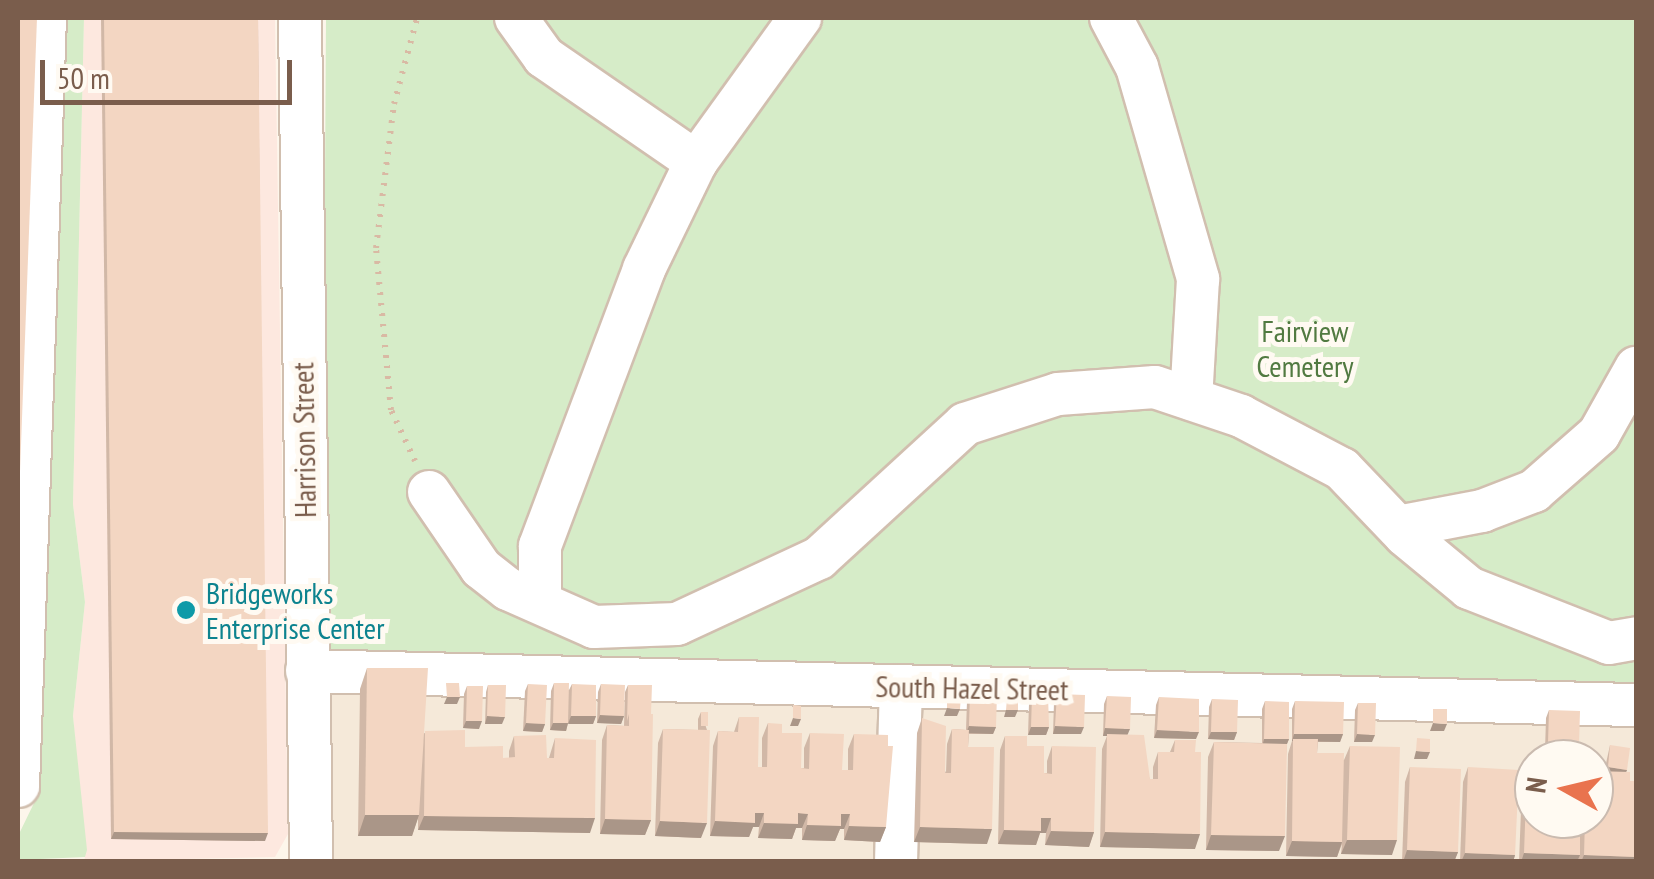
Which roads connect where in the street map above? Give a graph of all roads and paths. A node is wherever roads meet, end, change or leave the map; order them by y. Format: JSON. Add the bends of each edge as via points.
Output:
{"nodes":[{"id":1,"x":45,"y":18,"type":"edge"},
{"id":2,"x":300,"y":18,"type":"edge"},
{"id":3,"x":417,"y":18,"type":"edge"},
{"id":4,"x":516,"y":18,"type":"edge"},
{"id":5,"x":800,"y":18,"type":"edge"},
{"id":6,"x":1112,"y":18,"type":"edge"},
{"id":7,"x":696,"y":162,"type":"junction"},
{"id":8,"x":1636,"y":368,"type":"edge"},
{"id":9,"x":1191,"y":399,"type":"junction"},
{"id":10,"x":429,"y":492,"type":"joint"},
{"id":11,"x":1398,"y":527,"type":"junction"},
{"id":12,"x":540,"y":598,"type":"junction"},
{"id":13,"x":1636,"y":638,"type":"edge"},
{"id":14,"x":307,"y":671,"type":"junction"},
{"id":15,"x":901,"y":686,"type":"junction"},
{"id":16,"x":1636,"y":704,"type":"edge"},
{"id":17,"x":18,"y":786,"type":"edge"},
{"id":18,"x":311,"y":862,"type":"edge"},
{"id":19,"x":896,"y":862,"type":"edge"}],
"edges":[{"from":1,"to":17,"type":"street"},
{"from":2,"to":14,"type":"street","name":"Harrison Street"},
{"from":3,"to":10,"type":"path","via":[[394,104],[376,248],[391,410]]},
{"from":4,"to":7,"type":"street","via":[[544,57]]},
{"from":5,"to":7,"type":"street"},
{"from":6,"to":9,"type":"street","via":[[1137,67],[1198,279]]},
{"from":7,"to":12,"type":"street","via":[[644,269],[565,470],[540,546]]},
{"from":8,"to":11,"type":"street","via":[[1599,434],[1534,491],[1482,511]]},
{"from":9,"to":11,"type":"street","via":[[1241,416],[1342,468]]},
{"from":9,"to":12,"type":"street","via":[[1155,386],[1058,394],[965,424],[819,558],[676,624],[594,627]]},
{"from":10,"to":12,"type":"street","via":[[481,568],[508,588]]},
{"from":11,"to":13,"type":"street","via":[[1469,588],[1610,644]]},
{"from":14,"to":15,"type":"street","name":"South Hazel Street"},
{"from":14,"to":18,"type":"street","name":"Harrison Street"},
{"from":15,"to":16,"type":"street","name":"South Hazel Street"},
{"from":15,"to":19,"type":"street"}]}
